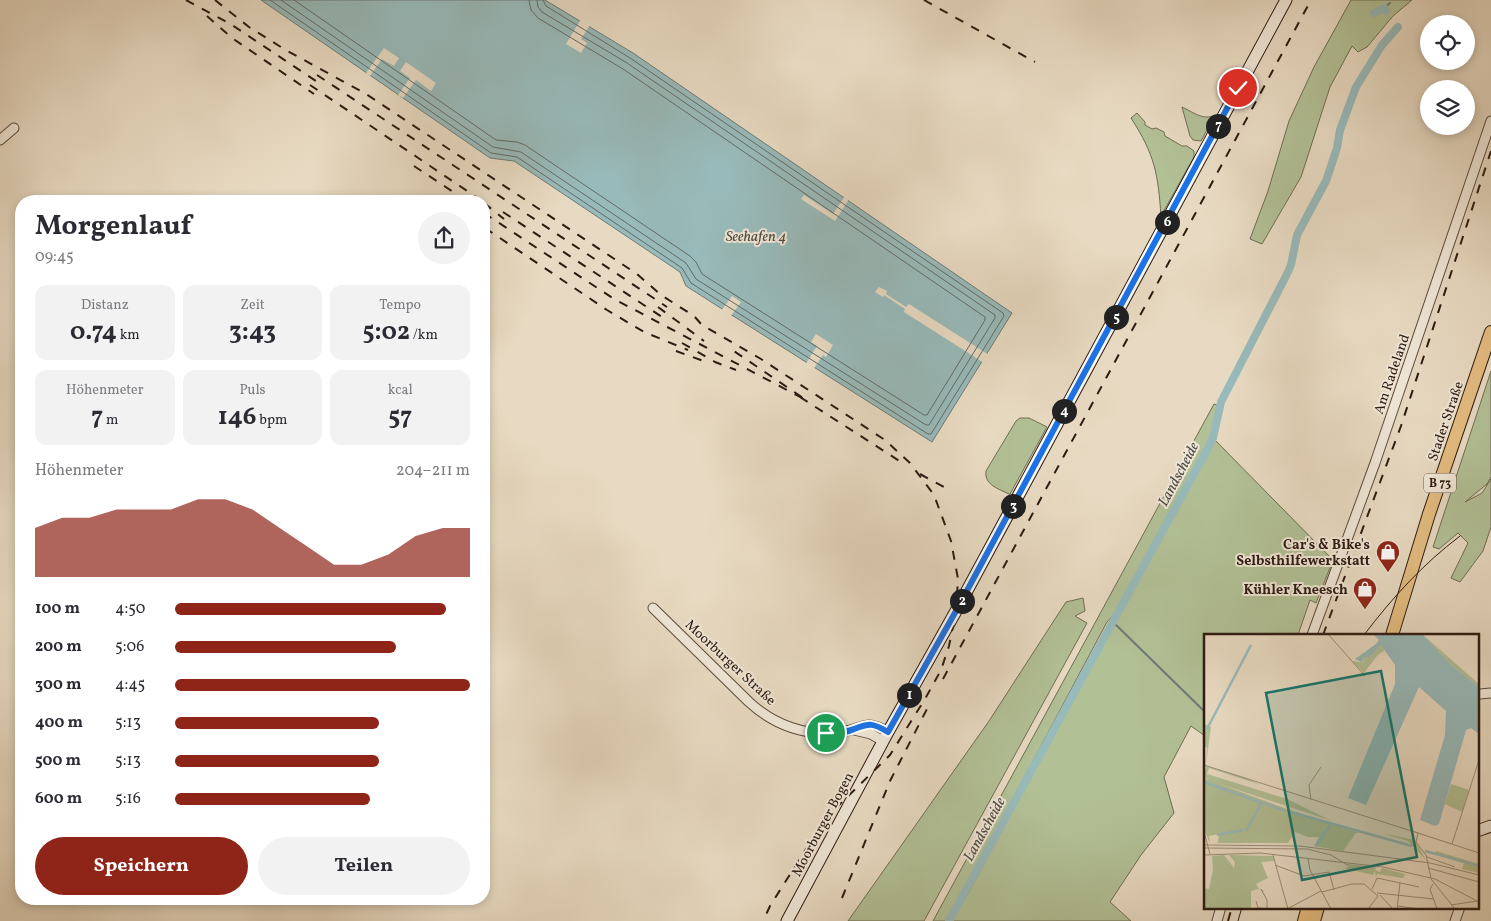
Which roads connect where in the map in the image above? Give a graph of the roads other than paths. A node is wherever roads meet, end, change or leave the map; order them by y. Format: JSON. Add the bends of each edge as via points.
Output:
{"nodes":[{"id":1,"x":1281,"y":0,"type":"edge"},
{"id":2,"x":1286,"y":0,"type":"edge"},
{"id":3,"x":1272,"y":26,"type":"junction"},
{"id":4,"x":1491,"y":121,"type":"edge"},
{"id":5,"x":14,"y":128,"type":"dead end"},
{"id":6,"x":0,"y":140,"type":"edge"},
{"id":7,"x":1491,"y":332,"type":"edge"},
{"id":8,"x":653,"y":608,"type":"dead end"},
{"id":9,"x":1312,"y":634,"type":"edge"},
{"id":10,"x":1392,"y":634,"type":"edge"},
{"id":11,"x":1491,"y":693,"type":"edge"},
{"id":12,"x":1478,"y":695,"type":"edge"},
{"id":13,"x":886,"y":737,"type":"junction"},
{"id":14,"x":1491,"y":826,"type":"edge"},
{"id":15,"x":1478,"y":831,"type":"edge"},
{"id":16,"x":1220,"y":908,"type":"edge"},
{"id":17,"x":1308,"y":908,"type":"edge"},
{"id":18,"x":1318,"y":908,"type":"edge"},
{"id":19,"x":1460,"y":908,"type":"edge"},
{"id":20,"x":787,"y":921,"type":"edge"},
{"id":21,"x":1217,"y":921,"type":"edge"},
{"id":22,"x":1304,"y":921,"type":"edge"},
{"id":23,"x":1314,"y":921,"type":"edge"},
{"id":24,"x":1455,"y":921,"type":"edge"}],
"edges":[{"from":1,"to":3,"type":"main road"},
{"from":2,"to":3,"type":"main road"},
{"from":3,"to":13,"type":"main road"},
{"from":4,"to":9,"type":"street","name":"Am Radeland","via":[[1375,463]]},
{"from":5,"to":6,"type":"street"},
{"from":7,"to":10,"type":"main road","name":"Stader Straße","number":"B 73"},
{"from":8,"to":13,"type":"street","name":"Moorburger Straße","via":[[759,712],[805,732],[836,733],[871,724],[878,726]]},
{"from":11,"to":12,"type":"street"},
{"from":13,"to":20,"type":"main road","name":"Moorburger Bogen"},
{"from":14,"to":15,"type":"main road"},
{"from":16,"to":21,"type":"street"},
{"from":17,"to":22,"type":"main road"},
{"from":18,"to":23,"type":"main road"},
{"from":19,"to":24,"type":"street"}]}
